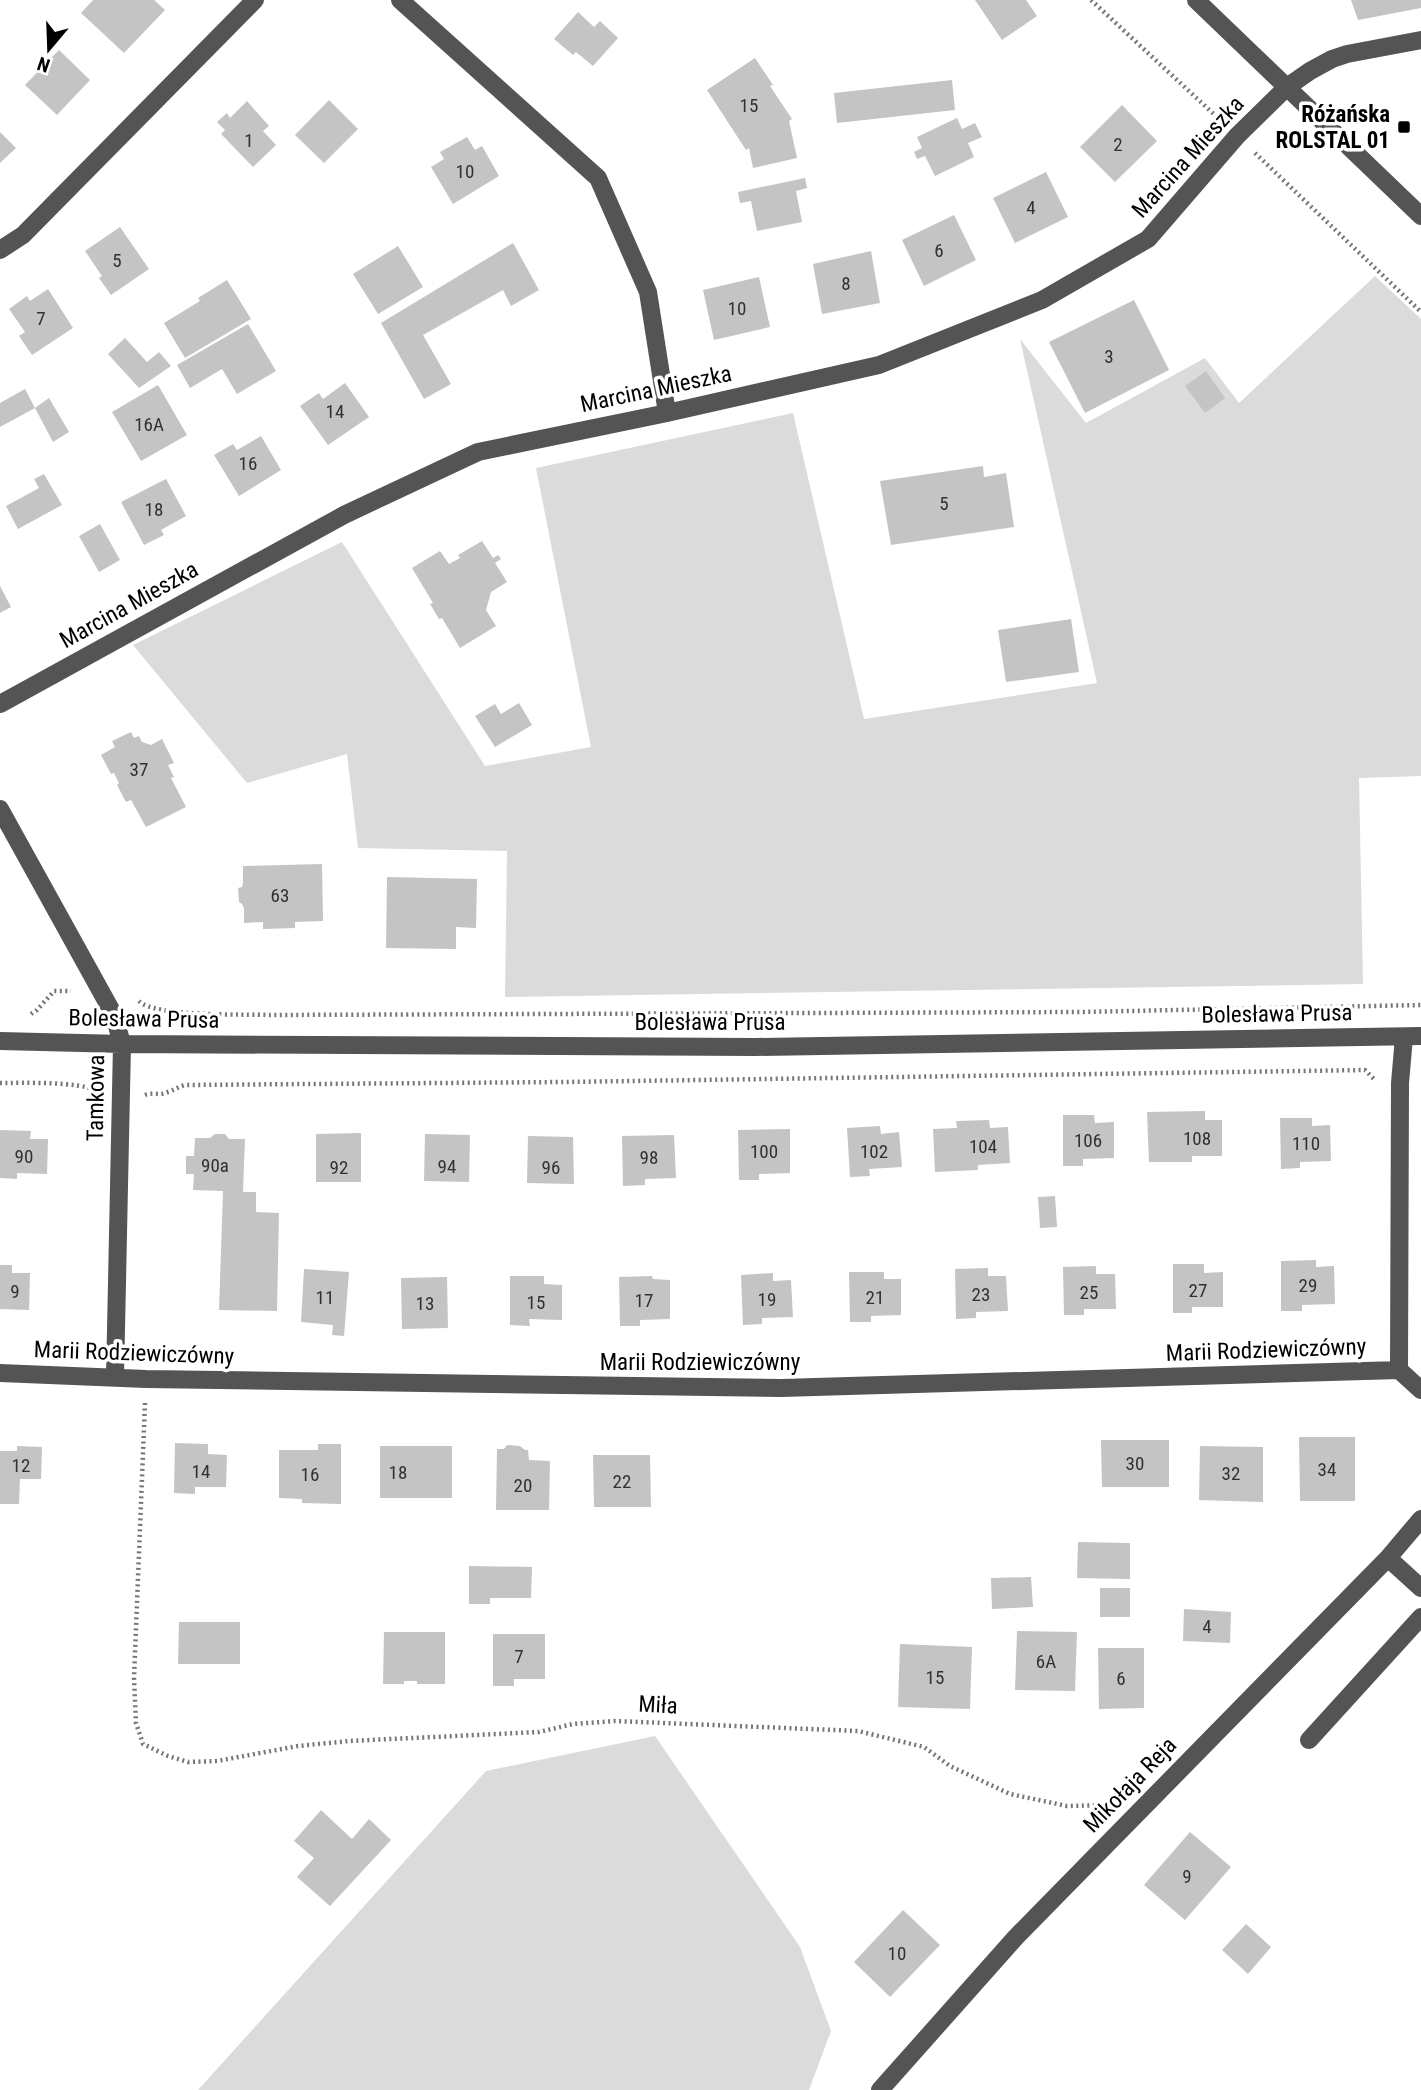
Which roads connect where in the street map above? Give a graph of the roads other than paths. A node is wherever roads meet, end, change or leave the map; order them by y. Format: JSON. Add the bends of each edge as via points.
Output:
{"nodes":[{"id":1,"x":255,"y":0,"type":"edge"},
{"id":2,"x":400,"y":0,"type":"edge"},
{"id":3,"x":1196,"y":0,"type":"edge"},
{"id":4,"x":1421,"y":40,"type":"edge"},
{"id":5,"x":1287,"y":87,"type":"junction"},
{"id":6,"x":1421,"y":216,"type":"edge"},
{"id":7,"x":0,"y":250,"type":"edge"},
{"id":8,"x":667,"y":413,"type":"junction"},
{"id":9,"x":0,"y":704,"type":"edge"},
{"id":10,"x":0,"y":809,"type":"edge"},
{"id":11,"x":1412,"y":1036,"type":"edge"},
{"id":12,"x":0,"y":1041,"type":"edge"},
{"id":13,"x":122,"y":1044,"type":"junction"},
{"id":14,"x":1399,"y":1370,"type":"junction"},
{"id":15,"x":0,"y":1373,"type":"edge"},
{"id":16,"x":115,"y":1377,"type":"junction"},
{"id":17,"x":1421,"y":1390,"type":"edge"},
{"id":18,"x":1421,"y":1519,"type":"edge"},
{"id":19,"x":1388,"y":1558,"type":"junction"},
{"id":20,"x":1421,"y":1588,"type":"edge"},
{"id":21,"x":1421,"y":1617,"type":"edge"},
{"id":22,"x":1309,"y":1740,"type":"dead end"},
{"id":23,"x":880,"y":2090,"type":"edge"}],
"edges":[{"from":1,"to":7,"type":"street","via":[[23,235]]},
{"from":2,"to":8,"type":"street","via":[[598,178],[648,292]]},
{"from":3,"to":5,"type":"street"},
{"from":4,"to":5,"type":"street","name":"Marcina Mieszka","via":[[1332,59]]},
{"from":5,"to":6,"type":"street"},
{"from":5,"to":8,"type":"street","name":"Marcina Mieszka","via":[[1237,136],[1147,239],[1042,300],[879,365]]},
{"from":8,"to":9,"type":"street","name":"Marcina Mieszka","via":[[478,452],[344,514]]},
{"from":10,"to":13,"type":"street","name":"Tamkowa","via":[[114,1016]]},
{"from":11,"to":13,"type":"street","name":"Bolesława Prusa","via":[[756,1047]]},
{"from":11,"to":14,"type":"street","name":"Marii Rodziewiczówny","via":[[1400,1083]]},
{"from":12,"to":13,"type":"street","name":"Bolesława Prusa"},
{"from":13,"to":16,"type":"street","name":"Tamkowa"},
{"from":14,"to":16,"type":"street","name":"Marii Rodziewiczówny","via":[[781,1388]]},
{"from":14,"to":17,"type":"street"},
{"from":15,"to":16,"type":"street","name":"Marii Rodziewiczówny"},
{"from":18,"to":19,"type":"street","name":"Mikołaja Reja"},
{"from":19,"to":20,"type":"street"},
{"from":19,"to":23,"type":"street","name":"Mikołaja Reja","via":[[1016,1937]]},
{"from":21,"to":22,"type":"street"}]}
